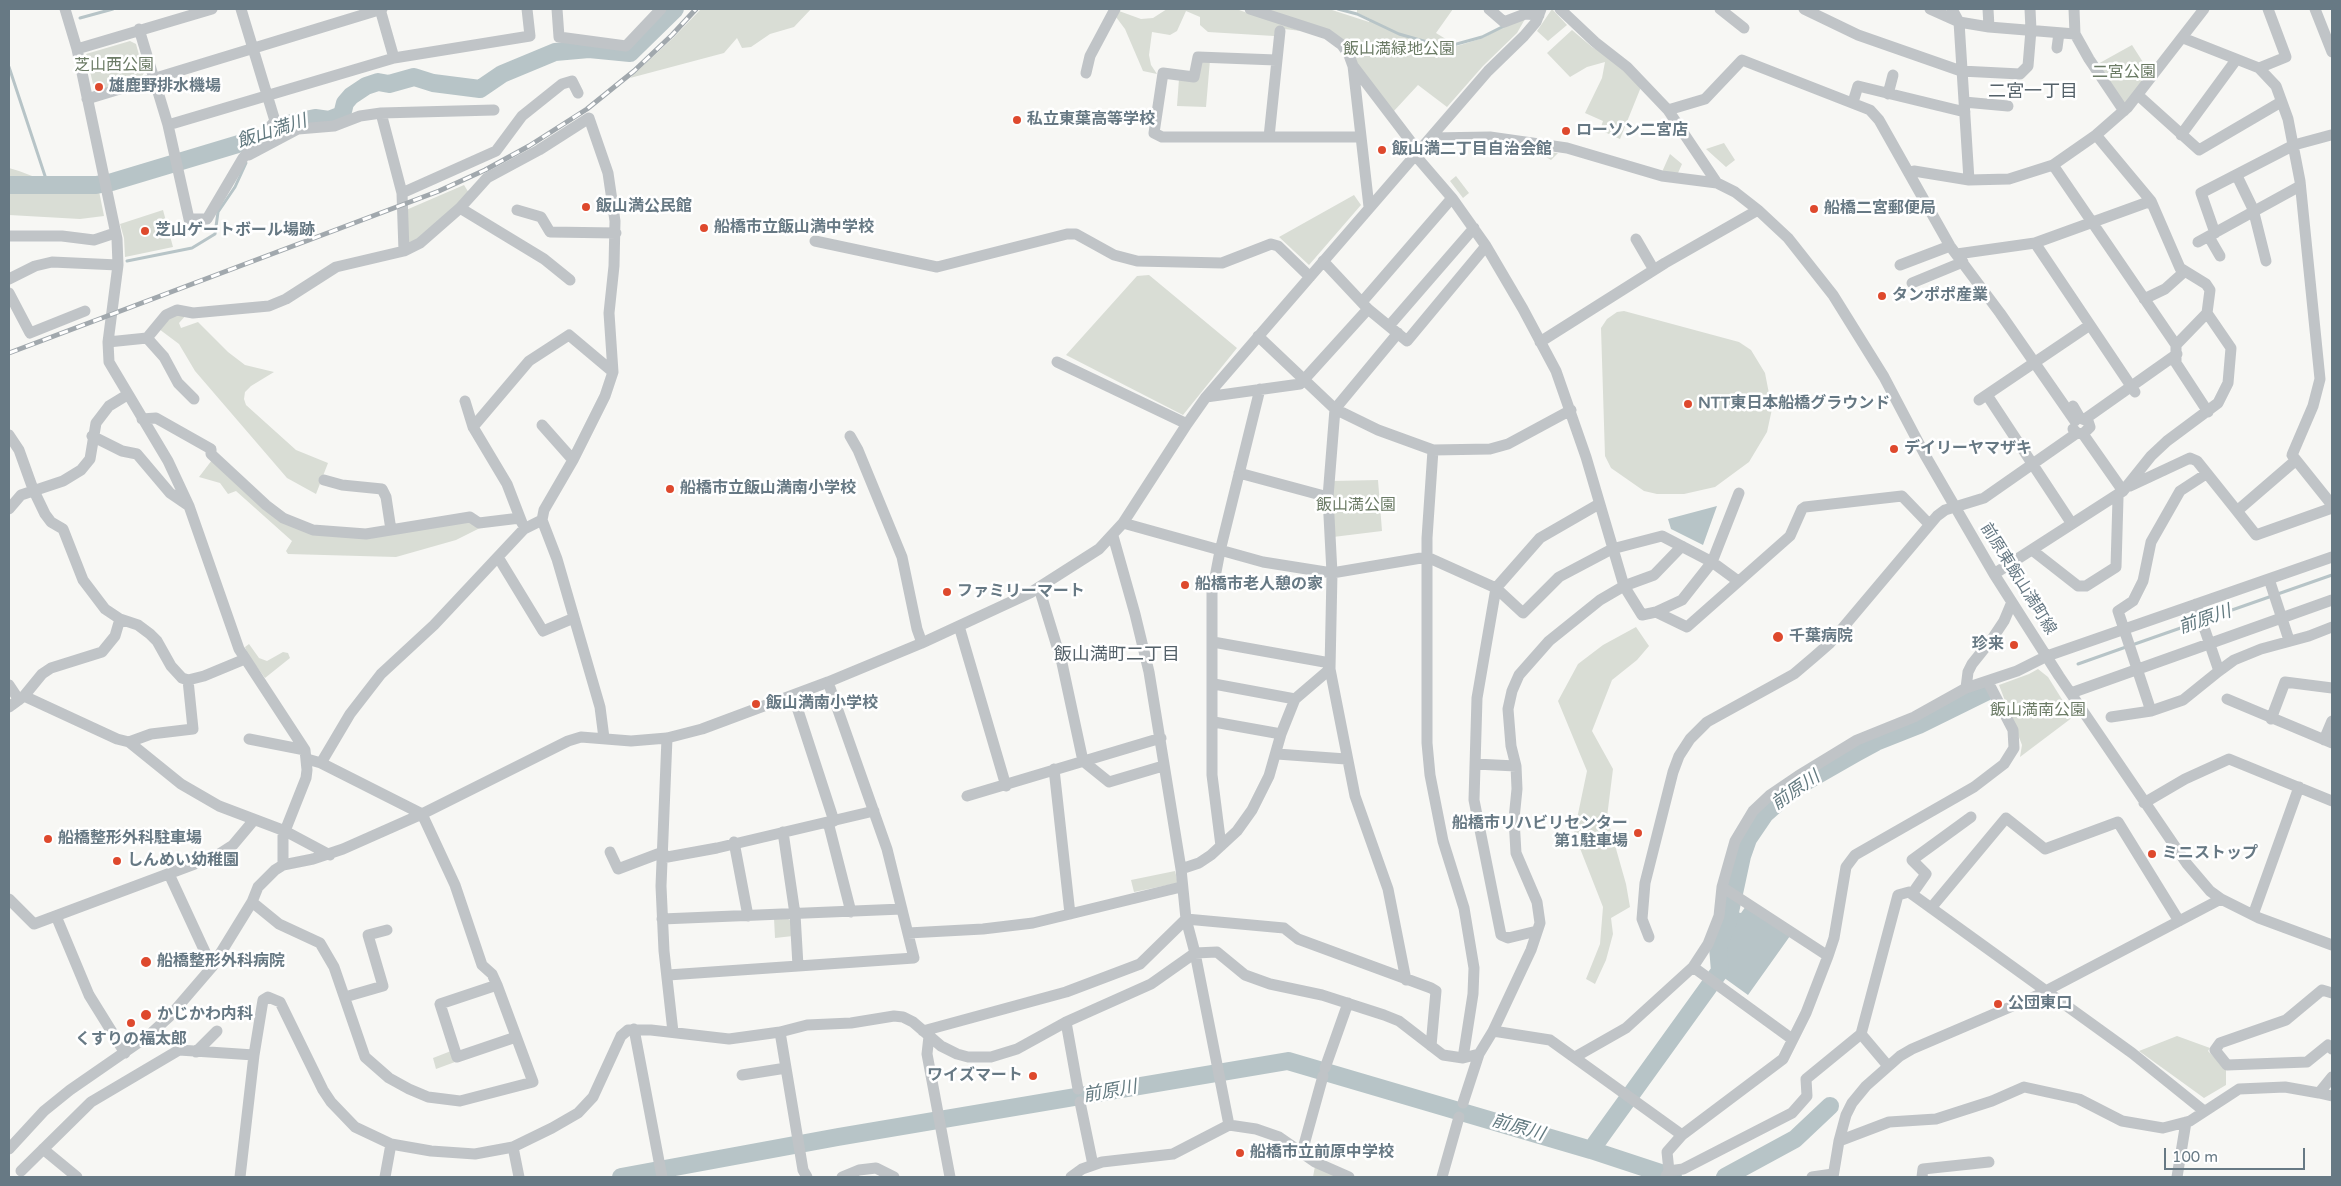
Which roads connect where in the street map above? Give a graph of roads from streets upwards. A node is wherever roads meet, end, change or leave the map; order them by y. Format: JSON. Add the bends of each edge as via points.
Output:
{"nodes":[{"id":1,"x":66,"y":9,"type":"edge"},
{"id":2,"x":212,"y":9,"type":"edge"},
{"id":3,"x":241,"y":9,"type":"edge"},
{"id":4,"x":381,"y":9,"type":"edge"},
{"id":5,"x":527,"y":9,"type":"edge"},
{"id":6,"x":558,"y":9,"type":"edge"},
{"id":7,"x":661,"y":9,"type":"edge"},
{"id":8,"x":1115,"y":9,"type":"edge"},
{"id":9,"x":1250,"y":9,"type":"edge"},
{"id":10,"x":1489,"y":9,"type":"edge"},
{"id":11,"x":1560,"y":9,"type":"edge"},
{"id":12,"x":1720,"y":9,"type":"edge"},
{"id":13,"x":1804,"y":9,"type":"edge"},
{"id":14,"x":1930,"y":9,"type":"edge"},
{"id":15,"x":1952,"y":9,"type":"edge"},
{"id":16,"x":1988,"y":9,"type":"edge"},
{"id":17,"x":2030,"y":9,"type":"edge"},
{"id":18,"x":2074,"y":9,"type":"edge"},
{"id":19,"x":2204,"y":9,"type":"edge"},
{"id":20,"x":2268,"y":9,"type":"edge"},
{"id":21,"x":2315,"y":9,"type":"edge"},
{"id":22,"x":1540,"y":12,"type":"edge"},
{"id":23,"x":1959,"y":22,"type":"junction"},
{"id":24,"x":1989,"y":27,"type":"junction"},
{"id":25,"x":1744,"y":28,"type":"dead end"},
{"id":26,"x":139,"y":30,"type":"junction"},
{"id":27,"x":2031,"y":30,"type":"junction"},
{"id":28,"x":1280,"y":31,"type":"dead end"},
{"id":29,"x":2059,"y":33,"type":"junction"},
{"id":30,"x":2075,"y":34,"type":"junction"},
{"id":31,"x":2183,"y":38,"type":"junction"},
{"id":32,"x":253,"y":47,"type":"junction"},
{"id":33,"x":2057,"y":48,"type":"dead end"},
{"id":34,"x":77,"y":49,"type":"junction"},
{"id":35,"x":2332,"y":52,"type":"edge"},
{"id":36,"x":394,"y":58,"type":"junction"},
{"id":37,"x":1276,"y":60,"type":"junction"},
{"id":38,"x":2236,"y":60,"type":"junction"},
{"id":39,"x":1353,"y":66,"type":"junction"},
{"id":40,"x":2259,"y":68,"type":"junction"},
{"id":41,"x":1961,"y":71,"type":"junction"},
{"id":42,"x":1086,"y":73,"type":"dead end"},
{"id":43,"x":1893,"y":75,"type":"dead end"},
{"id":44,"x":154,"y":79,"type":"junction"},
{"id":45,"x":578,"y":93,"type":"dead end"},
{"id":46,"x":268,"y":94,"type":"junction"},
{"id":47,"x":1888,"y":94,"type":"junction"},
{"id":48,"x":2139,"y":96,"type":"junction"},
{"id":49,"x":87,"y":99,"type":"junction"},
{"id":50,"x":1853,"y":102,"type":"junction"},
{"id":51,"x":2281,"y":102,"type":"junction"},
{"id":52,"x":2008,"y":106,"type":"dead end"},
{"id":53,"x":1965,"y":107,"type":"junction"},
{"id":54,"x":494,"y":110,"type":"dead end"},
{"id":55,"x":1668,"y":110,"type":"junction"},
{"id":56,"x":2124,"y":111,"type":"junction"},
{"id":57,"x":381,"y":113,"type":"junction"},
{"id":58,"x":168,"y":125,"type":"junction"},
{"id":59,"x":2096,"y":135,"type":"junction"},
{"id":60,"x":2181,"y":135,"type":"junction"},
{"id":61,"x":2331,"y":135,"type":"edge"},
{"id":62,"x":1269,"y":137,"type":"junction"},
{"id":63,"x":1361,"y":137,"type":"junction"},
{"id":64,"x":1431,"y":138,"type":"junction"},
{"id":65,"x":2294,"y":145,"type":"junction"},
{"id":66,"x":1417,"y":153,"type":"junction"},
{"id":67,"x":243,"y":158,"type":"junction"},
{"id":68,"x":2053,"y":165,"type":"junction"},
{"id":69,"x":1910,"y":173,"type":"junction"},
{"id":70,"x":2237,"y":176,"type":"junction"},
{"id":71,"x":1970,"y":180,"type":"junction"},
{"id":72,"x":1717,"y":183,"type":"junction"},
{"id":73,"x":2300,"y":186,"type":"junction"},
{"id":74,"x":402,"y":193,"type":"junction"},
{"id":75,"x":1452,"y":198,"type":"junction"},
{"id":76,"x":2151,"y":201,"type":"junction"},
{"id":77,"x":1369,"y":207,"type":"junction"},
{"id":78,"x":460,"y":208,"type":"junction"},
{"id":79,"x":517,"y":210,"type":"dead end"},
{"id":80,"x":1758,"y":210,"type":"junction"},
{"id":81,"x":2254,"y":212,"type":"junction"},
{"id":82,"x":2090,"y":222,"type":"junction"},
{"id":83,"x":1474,"y":228,"type":"junction"},
{"id":84,"x":115,"y":233,"type":"junction"},
{"id":85,"x":616,"y":233,"type":"junction"},
{"id":86,"x":2212,"y":235,"type":"junction"},
{"id":87,"x":9,"y":236,"type":"edge"},
{"id":88,"x":1636,"y":239,"type":"dead end"},
{"id":89,"x":815,"y":241,"type":"dead end"},
{"id":90,"x":2198,"y":242,"type":"dead end"},
{"id":91,"x":2035,"y":243,"type":"junction"},
{"id":92,"x":1486,"y":246,"type":"junction"},
{"id":93,"x":404,"y":251,"type":"junction"},
{"id":94,"x":1957,"y":254,"type":"junction"},
{"id":95,"x":2220,"y":256,"type":"dead end"},
{"id":96,"x":1323,"y":261,"type":"junction"},
{"id":97,"x":2266,"y":261,"type":"dead end"},
{"id":98,"x":1900,"y":264,"type":"dead end"},
{"id":99,"x":118,"y":265,"type":"junction"},
{"id":100,"x":1654,"y":270,"type":"junction"},
{"id":101,"x":2184,"y":272,"type":"junction"},
{"id":102,"x":1310,"y":277,"type":"junction"},
{"id":103,"x":9,"y":279,"type":"edge"},
{"id":104,"x":570,"y":280,"type":"dead end"},
{"id":105,"x":1912,"y":283,"type":"dead end"},
{"id":106,"x":9,"y":293,"type":"edge"},
{"id":107,"x":2144,"y":299,"type":"junction"},
{"id":108,"x":1365,"y":305,"type":"junction"},
{"id":109,"x":85,"y":311,"type":"dead end"},
{"id":110,"x":2207,"y":313,"type":"junction"},
{"id":111,"x":2090,"y":325,"type":"junction"},
{"id":112,"x":1393,"y":330,"type":"junction"},
{"id":113,"x":1258,"y":336,"type":"junction"},
{"id":114,"x":147,"y":338,"type":"junction"},
{"id":115,"x":108,"y":342,"type":"junction"},
{"id":116,"x":1540,"y":342,"type":"junction"},
{"id":117,"x":2176,"y":354,"type":"junction"},
{"id":118,"x":1057,"y":362,"type":"dead end"},
{"id":119,"x":2034,"y":363,"type":"junction"},
{"id":120,"x":613,"y":372,"type":"junction"},
{"id":121,"x":1305,"y":380,"type":"junction"},
{"id":122,"x":1260,"y":389,"type":"junction"},
{"id":123,"x":2133,"y":389,"type":"junction"},
{"id":124,"x":127,"y":395,"type":"junction"},
{"id":125,"x":1206,"y":397,"type":"junction"},
{"id":126,"x":194,"y":399,"type":"dead end"},
{"id":127,"x":465,"y":400,"type":"dead end"},
{"id":128,"x":1335,"y":409,"type":"junction"},
{"id":129,"x":1571,"y":410,"type":"junction"},
{"id":130,"x":2208,"y":412,"type":"junction"},
{"id":131,"x":142,"y":419,"type":"junction"},
{"id":132,"x":1187,"y":424,"type":"junction"},
{"id":133,"x":542,"y":425,"type":"dead end"},
{"id":134,"x":2081,"y":426,"type":"junction"},
{"id":135,"x":473,"y":428,"type":"junction"},
{"id":136,"x":9,"y":435,"type":"edge"},
{"id":137,"x":92,"y":436,"type":"junction"},
{"id":138,"x":850,"y":436,"type":"dead end"},
{"id":139,"x":1433,"y":450,"type":"junction"},
{"id":140,"x":573,"y":460,"type":"junction"},
{"id":141,"x":2295,"y":461,"type":"junction"},
{"id":142,"x":2031,"y":462,"type":"junction"},
{"id":143,"x":1240,"y":473,"type":"junction"},
{"id":144,"x":2206,"y":474,"type":"junction"},
{"id":145,"x":324,"y":480,"type":"dead end"},
{"id":146,"x":33,"y":490,"type":"junction"},
{"id":147,"x":2122,"y":491,"type":"junction"},
{"id":148,"x":1740,"y":493,"type":"dead end"},
{"id":149,"x":1328,"y":496,"type":"junction"},
{"id":150,"x":1599,"y":504,"type":"junction"},
{"id":151,"x":189,"y":506,"type":"junction"},
{"id":152,"x":2332,"y":506,"type":"edge"},
{"id":153,"x":1954,"y":508,"type":"junction"},
{"id":154,"x":9,"y":509,"type":"edge"},
{"id":155,"x":2237,"y":512,"type":"junction"},
{"id":156,"x":542,"y":520,"type":"junction"},
{"id":157,"x":522,"y":523,"type":"junction"},
{"id":158,"x":1124,"y":523,"type":"junction"},
{"id":159,"x":1929,"y":524,"type":"junction"},
{"id":160,"x":2072,"y":524,"type":"junction"},
{"id":161,"x":391,"y":530,"type":"junction"},
{"id":162,"x":1113,"y":536,"type":"junction"},
{"id":163,"x":1682,"y":546,"type":"junction"},
{"id":164,"x":1612,"y":548,"type":"junction"},
{"id":165,"x":1220,"y":550,"type":"junction"},
{"id":166,"x":2032,"y":550,"type":"junction"},
{"id":167,"x":498,"y":557,"type":"junction"},
{"id":168,"x":1428,"y":557,"type":"junction"},
{"id":169,"x":2332,"y":557,"type":"edge"},
{"id":170,"x":1712,"y":562,"type":"junction"},
{"id":171,"x":1332,"y":573,"type":"junction"},
{"id":172,"x":1994,"y":574,"type":"junction"},
{"id":173,"x":2269,"y":579,"type":"junction"},
{"id":174,"x":1738,"y":581,"type":"junction"},
{"id":175,"x":1624,"y":586,"type":"junction"},
{"id":176,"x":1039,"y":588,"type":"junction"},
{"id":177,"x":1496,"y":588,"type":"junction"},
{"id":178,"x":2332,"y":600,"type":"edge"},
{"id":179,"x":2012,"y":602,"type":"junction"},
{"id":180,"x":2196,"y":604,"type":"junction"},
{"id":181,"x":1656,"y":612,"type":"junction"},
{"id":182,"x":120,"y":618,"type":"junction"},
{"id":183,"x":574,"y":618,"type":"junction"},
{"id":184,"x":2282,"y":618,"type":"junction"},
{"id":185,"x":959,"y":626,"type":"junction"},
{"id":186,"x":2332,"y":627,"type":"edge"},
{"id":187,"x":2124,"y":629,"type":"junction"},
{"id":188,"x":2289,"y":640,"type":"junction"},
{"id":189,"x":1213,"y":642,"type":"junction"},
{"id":190,"x":922,"y":643,"type":"junction"},
{"id":191,"x":2209,"y":643,"type":"junction"},
{"id":192,"x":2047,"y":656,"type":"junction"},
{"id":193,"x":244,"y":659,"type":"junction"},
{"id":194,"x":1330,"y":666,"type":"junction"},
{"id":195,"x":2137,"y":668,"type":"junction"},
{"id":196,"x":2219,"y":671,"type":"junction"},
{"id":197,"x":188,"y":680,"type":"junction"},
{"id":198,"x":828,"y":682,"type":"junction"},
{"id":199,"x":1988,"y":682,"type":"junction"},
{"id":200,"x":1214,"y":684,"type":"junction"},
{"id":201,"x":9,"y":685,"type":"edge"},
{"id":202,"x":1966,"y":688,"type":"junction"},
{"id":203,"x":2332,"y":688,"type":"edge"},
{"id":204,"x":2071,"y":693,"type":"junction"},
{"id":205,"x":793,"y":695,"type":"junction"},
{"id":206,"x":1295,"y":699,"type":"junction"},
{"id":207,"x":2227,"y":699,"type":"dead end"},
{"id":208,"x":17,"y":701,"type":"edge"},
{"id":209,"x":2151,"y":711,"type":"junction"},
{"id":210,"x":2111,"y":717,"type":"dead end"},
{"id":211,"x":2271,"y":719,"type":"junction"},
{"id":212,"x":2332,"y":721,"type":"edge"},
{"id":213,"x":1214,"y":722,"type":"junction"},
{"id":214,"x":1280,"y":734,"type":"junction"},
{"id":215,"x":604,"y":738,"type":"junction"},
{"id":216,"x":667,"y":738,"type":"junction"},
{"id":217,"x":1161,"y":738,"type":"junction"},
{"id":218,"x":249,"y":740,"type":"dead end"},
{"id":219,"x":129,"y":742,"type":"junction"},
{"id":220,"x":2328,"y":742,"type":"edge"},
{"id":221,"x":306,"y":754,"type":"junction"},
{"id":222,"x":1277,"y":754,"type":"junction"},
{"id":223,"x":1346,"y":759,"type":"junction"},
{"id":224,"x":1083,"y":761,"type":"junction"},
{"id":225,"x":321,"y":763,"type":"junction"},
{"id":226,"x":1475,"y":764,"type":"junction"},
{"id":227,"x":1164,"y":766,"type":"junction"},
{"id":228,"x":1516,"y":766,"type":"junction"},
{"id":229,"x":1054,"y":769,"type":"junction"},
{"id":230,"x":1006,"y":786,"type":"junction"},
{"id":231,"x":2299,"y":787,"type":"junction"},
{"id":232,"x":967,"y":796,"type":"dead end"},
{"id":233,"x":2332,"y":801,"type":"edge"},
{"id":234,"x":2144,"y":802,"type":"junction"},
{"id":235,"x":874,"y":811,"type":"junction"},
{"id":236,"x":422,"y":814,"type":"junction"},
{"id":237,"x":1971,"y":817,"type":"dead end"},
{"id":238,"x":254,"y":820,"type":"junction"},
{"id":239,"x":831,"y":821,"type":"junction"},
{"id":240,"x":285,"y":831,"type":"junction"},
{"id":241,"x":783,"y":832,"type":"junction"},
{"id":242,"x":734,"y":842,"type":"junction"},
{"id":243,"x":1222,"y":846,"type":"junction"},
{"id":244,"x":610,"y":852,"type":"dead end"},
{"id":245,"x":330,"y":855,"type":"junction"},
{"id":246,"x":662,"y":855,"type":"junction"},
{"id":247,"x":283,"y":865,"type":"junction"},
{"id":248,"x":1181,"y":869,"type":"junction"},
{"id":249,"x":169,"y":874,"type":"junction"},
{"id":250,"x":1181,"y":887,"type":"junction"},
{"id":251,"x":1722,"y":887,"type":"junction"},
{"id":252,"x":1912,"y":894,"type":"junction"},
{"id":253,"x":9,"y":899,"type":"edge"},
{"id":254,"x":2221,"y":899,"type":"junction"},
{"id":255,"x":252,"y":902,"type":"junction"},
{"id":256,"x":1931,"y":908,"type":"junction"},
{"id":257,"x":902,"y":909,"type":"junction"},
{"id":258,"x":851,"y":912,"type":"junction"},
{"id":259,"x":795,"y":914,"type":"junction"},
{"id":260,"x":1070,"y":914,"type":"junction"},
{"id":261,"x":2253,"y":915,"type":"junction"},
{"id":262,"x":56,"y":916,"type":"junction"},
{"id":263,"x":748,"y":916,"type":"junction"},
{"id":264,"x":662,"y":919,"type":"junction"},
{"id":265,"x":1186,"y":919,"type":"junction"},
{"id":266,"x":2178,"y":921,"type":"junction"},
{"id":267,"x":387,"y":930,"type":"dead end"},
{"id":268,"x":1537,"y":931,"type":"junction"},
{"id":269,"x":908,"y":934,"type":"junction"},
{"id":270,"x":1648,"y":937,"type":"dead end"},
{"id":271,"x":2332,"y":945,"type":"edge"},
{"id":272,"x":1195,"y":953,"type":"junction"},
{"id":273,"x":1828,"y":956,"type":"junction"},
{"id":274,"x":798,"y":966,"type":"junction"},
{"id":275,"x":212,"y":967,"type":"junction"},
{"id":276,"x":1693,"y":967,"type":"junction"},
{"id":277,"x":668,"y":975,"type":"junction"},
{"id":278,"x":1406,"y":980,"type":"junction"},
{"id":279,"x":497,"y":985,"type":"junction"},
{"id":280,"x":2046,"y":992,"type":"junction"},
{"id":281,"x":2332,"y":993,"type":"edge"},
{"id":282,"x":345,"y":997,"type":"junction"},
{"id":283,"x":1348,"y":1003,"type":"junction"},
{"id":284,"x":1066,"y":1022,"type":"junction"},
{"id":285,"x":634,"y":1029,"type":"junction"},
{"id":286,"x":217,"y":1031,"type":"dead end"},
{"id":287,"x":1493,"y":1031,"type":"junction"},
{"id":288,"x":673,"y":1032,"type":"junction"},
{"id":289,"x":780,"y":1032,"type":"junction"},
{"id":290,"x":926,"y":1034,"type":"junction"},
{"id":291,"x":1861,"y":1034,"type":"junction"},
{"id":292,"x":516,"y":1037,"type":"junction"},
{"id":293,"x":1792,"y":1039,"type":"junction"},
{"id":294,"x":1431,"y":1046,"type":"junction"},
{"id":295,"x":2332,"y":1050,"type":"edge"},
{"id":296,"x":196,"y":1052,"type":"junction"},
{"id":297,"x":124,"y":1053,"type":"junction"},
{"id":298,"x":1479,"y":1054,"type":"junction"},
{"id":299,"x":254,"y":1055,"type":"junction"},
{"id":300,"x":1575,"y":1057,"type":"junction"},
{"id":301,"x":1463,"y":1058,"type":"junction"},
{"id":302,"x":1888,"y":1066,"type":"junction"},
{"id":303,"x":786,"y":1068,"type":"junction"},
{"id":304,"x":742,"y":1075,"type":"dead end"},
{"id":305,"x":2332,"y":1077,"type":"edge"},
{"id":306,"x":1078,"y":1089,"type":"dead end"},
{"id":307,"x":2319,"y":1092,"type":"junction"},
{"id":308,"x":2332,"y":1096,"type":"edge"},
{"id":309,"x":1080,"y":1102,"type":"dead end"},
{"id":310,"x":1463,"y":1103,"type":"dead end"},
{"id":311,"x":2204,"y":1111,"type":"junction"},
{"id":312,"x":1459,"y":1117,"type":"dead end"},
{"id":313,"x":2186,"y":1122,"type":"junction"},
{"id":314,"x":1228,"y":1125,"type":"junction"},
{"id":315,"x":1682,"y":1135,"type":"junction"},
{"id":316,"x":1839,"y":1141,"type":"junction"},
{"id":317,"x":391,"y":1144,"type":"junction"},
{"id":318,"x":513,"y":1147,"type":"junction"},
{"id":319,"x":43,"y":1148,"type":"junction"},
{"id":320,"x":9,"y":1149,"type":"edge"},
{"id":321,"x":1302,"y":1152,"type":"junction"},
{"id":322,"x":1990,"y":1162,"type":"dead end"},
{"id":323,"x":1093,"y":1165,"type":"junction"},
{"id":324,"x":21,"y":1171,"type":"dead end"},
{"id":325,"x":661,"y":1172,"type":"edge"},
{"id":326,"x":1667,"y":1174,"type":"edge"},
{"id":327,"x":1833,"y":1176,"type":"edge"},
{"id":328,"x":77,"y":1177,"type":"edge"},
{"id":329,"x":240,"y":1177,"type":"edge"},
{"id":330,"x":385,"y":1177,"type":"edge"},
{"id":331,"x":519,"y":1177,"type":"edge"},
{"id":332,"x":807,"y":1177,"type":"edge"},
{"id":333,"x":842,"y":1177,"type":"edge"},
{"id":334,"x":894,"y":1177,"type":"edge"},
{"id":335,"x":950,"y":1177,"type":"edge"},
{"id":336,"x":1071,"y":1177,"type":"edge"},
{"id":337,"x":1349,"y":1177,"type":"edge"},
{"id":338,"x":1442,"y":1177,"type":"edge"},
{"id":339,"x":1812,"y":1177,"type":"edge"},
{"id":340,"x":1922,"y":1177,"type":"edge"},
{"id":341,"x":2177,"y":1177,"type":"edge"}],
"edges":[{"from":1,"to":34,"type":"street"},
{"from":2,"to":26,"type":"street"},
{"from":3,"to":32,"type":"street"},
{"from":4,"to":32,"type":"street"},
{"from":4,"to":36,"type":"street"},
{"from":5,"to":36,"type":"street","via":[[530,36]]},
{"from":6,"to":7,"type":"street","via":[[558,37],[626,46]]},
{"from":8,"to":42,"type":"street","via":[[1090,56]]},
{"from":9,"to":39,"type":"street","via":[[1327,34],[1342,45]]},
{"from":10,"to":22,"type":"street","via":[[1504,22]]},
{"from":11,"to":55,"type":"street","via":[[1594,42],[1627,67]]},
{"from":12,"to":25,"type":"street"},
{"from":13,"to":41,"type":"street","via":[[1858,36]]},
{"from":14,"to":23,"type":"street"},
{"from":15,"to":23,"type":"street"},
{"from":16,"to":24,"type":"street"},
{"from":17,"to":27,"type":"street"},
{"from":18,"to":30,"type":"street"},
{"from":19,"to":31,"type":"street"},
{"from":20,"to":40,"type":"street","via":[[2286,57]]},
{"from":21,"to":35,"type":"street"},
{"from":22,"to":64,"type":"street","via":[[1524,36],[1488,70]]},
{"from":23,"to":24,"type":"street"},
{"from":23,"to":41,"type":"street"},
{"from":24,"to":27,"type":"street"},
{"from":26,"to":34,"type":"street"},
{"from":26,"to":44,"type":"street"},
{"from":27,"to":29,"type":"street"},
{"from":27,"to":41,"type":"street","via":[[2028,66],[2020,74]]},
{"from":28,"to":37,"type":"street"},
{"from":29,"to":30,"type":"street"},
{"from":29,"to":33,"type":"street"},
{"from":30,"to":56,"type":"street"},
{"from":31,"to":38,"type":"street"},
{"from":31,"to":48,"type":"street"},
{"from":32,"to":44,"type":"street"},
{"from":32,"to":46,"type":"street"},
{"from":34,"to":49,"type":"street"},
{"from":36,"to":46,"type":"street"},
{"from":37,"to":62,"type":"street"},
{"from":37,"to":62,"type":"street","via":[[1198,57],[1194,77],[1163,73],[1154,132],[1162,137]]},
{"from":38,"to":40,"type":"street"},
{"from":38,"to":60,"type":"street"},
{"from":39,"to":63,"type":"street"},
{"from":39,"to":66,"type":"street"},
{"from":40,"to":51,"type":"street","via":[[2276,86]]},
{"from":41,"to":53,"type":"street"},
{"from":43,"to":47,"type":"street"},
{"from":44,"to":49,"type":"street"},
{"from":44,"to":58,"type":"street"},
{"from":45,"to":74,"type":"street","via":[[572,81],[562,84],[522,116],[496,151]]},
{"from":46,"to":58,"type":"street"},
{"from":46,"to":67,"type":"street","via":[[275,121]]},
{"from":47,"to":50,"type":"street","via":[[1858,86]]},
{"from":47,"to":53,"type":"street"},
{"from":48,"to":56,"type":"street"},
{"from":48,"to":60,"type":"street"},
{"from":49,"to":84,"type":"street"},
{"from":50,"to":55,"type":"street","via":[[1742,60],[1705,99]]},
{"from":50,"to":69,"type":"street","via":[[1870,110]]},
{"from":51,"to":60,"type":"street","via":[[2198,150]]},
{"from":51,"to":65,"type":"street"},
{"from":52,"to":53,"type":"street"},
{"from":53,"to":71,"type":"street"},
{"from":54,"to":57,"type":"street"},
{"from":55,"to":72,"type":"street"},
{"from":56,"to":59,"type":"street"},
{"from":57,"to":67,"type":"street","via":[[360,116],[334,126],[298,129]]},
{"from":57,"to":74,"type":"street"},
{"from":58,"to":67,"type":"street","via":[[189,219],[207,219]]},
{"from":59,"to":68,"type":"street"},
{"from":59,"to":76,"type":"street"},
{"from":61,"to":65,"type":"street"},
{"from":62,"to":63,"type":"street"},
{"from":63,"to":77,"type":"street"},
{"from":64,"to":66,"type":"street"},
{"from":64,"to":72,"type":"street","via":[[1490,137],[1558,147],[1662,176]]},
{"from":65,"to":70,"type":"street"},
{"from":65,"to":73,"type":"street"},
{"from":66,"to":75,"type":"street"},
{"from":66,"to":77,"type":"street"},
{"from":68,"to":71,"type":"street","via":[[2009,179]]},
{"from":68,"to":82,"type":"street"},
{"from":69,"to":71,"type":"street"},
{"from":69,"to":94,"type":"street"},
{"from":70,"to":81,"type":"street"},
{"from":70,"to":86,"type":"street","via":[[2201,194]]},
{"from":72,"to":80,"type":"street","name":"前原東飯山満町線"},
{"from":73,"to":81,"type":"street"},
{"from":73,"to":141,"type":"street","via":[[2320,379],[2292,455]]},
{"from":74,"to":93,"type":"street"},
{"from":75,"to":83,"type":"street"},
{"from":75,"to":108,"type":"street"},
{"from":76,"to":82,"type":"street"},
{"from":76,"to":101,"type":"street","via":[[2170,248]]},
{"from":77,"to":96,"type":"street"},
{"from":78,"to":85,"type":"street","via":[[487,178],[588,118],[608,174]]},
{"from":78,"to":93,"type":"street","via":[[420,243]]},
{"from":78,"to":104,"type":"street"},
{"from":79,"to":85,"type":"street","via":[[541,217],[550,232]]},
{"from":80,"to":100,"type":"street"},
{"from":80,"to":153,"type":"street","name":"前原東飯山満町線","via":[[1788,238],[1833,295],[1884,377]]},
{"from":81,"to":86,"type":"street"},
{"from":81,"to":97,"type":"street"},
{"from":82,"to":91,"type":"street"},
{"from":82,"to":107,"type":"street"},
{"from":83,"to":92,"type":"street"},
{"from":83,"to":112,"type":"street"},
{"from":84,"to":87,"type":"street","via":[[94,240]]},
{"from":84,"to":99,"type":"street"},
{"from":85,"to":120,"type":"street","via":[[609,313]]},
{"from":86,"to":90,"type":"street"},
{"from":86,"to":95,"type":"street"},
{"from":88,"to":100,"type":"street"},
{"from":89,"to":102,"type":"street","via":[[937,267],[1067,234],[1076,234],[1114,256],[1137,261],[1222,263],[1271,244],[1278,246]]},
{"from":91,"to":94,"type":"street"},
{"from":91,"to":111,"type":"street"},
{"from":92,"to":112,"type":"street","via":[[1407,341]]},
{"from":92,"to":116,"type":"street"},
{"from":93,"to":114,"type":"street","via":[[336,267],[286,299],[269,306],[193,312],[177,310],[166,315]]},
{"from":94,"to":98,"type":"street"},
{"from":94,"to":105,"type":"street"},
{"from":94,"to":119,"type":"street"},
{"from":96,"to":102,"type":"street"},
{"from":96,"to":108,"type":"street"},
{"from":99,"to":103,"type":"street","via":[[52,262],[35,266]]},
{"from":99,"to":115,"type":"street"},
{"from":100,"to":116,"type":"street"},
{"from":101,"to":107,"type":"street","via":[[2165,289]]},
{"from":101,"to":110,"type":"street","via":[[2206,284],[2210,290]]},
{"from":102,"to":113,"type":"street"},
{"from":106,"to":109,"type":"street","via":[[30,333]]},
{"from":107,"to":117,"type":"street"},
{"from":108,"to":112,"type":"street"},
{"from":108,"to":121,"type":"street"},
{"from":110,"to":117,"type":"street"},
{"from":110,"to":130,"type":"street","via":[[2231,348],[2225,392]]},
{"from":111,"to":119,"type":"street"},
{"from":111,"to":123,"type":"street"},
{"from":112,"to":128,"type":"street"},
{"from":113,"to":121,"type":"street"},
{"from":113,"to":125,"type":"street"},
{"from":114,"to":115,"type":"street"},
{"from":114,"to":126,"type":"street","via":[[164,357],[178,383]]},
{"from":115,"to":124,"type":"street","via":[[109,362]]},
{"from":116,"to":129,"type":"street"},
{"from":117,"to":123,"type":"street"},
{"from":117,"to":130,"type":"street"},
{"from":118,"to":132,"type":"street"},
{"from":119,"to":134,"type":"street"},
{"from":119,"to":142,"type":"street","via":[[1983,398]]},
{"from":120,"to":135,"type":"street","via":[[569,335],[528,361]]},
{"from":120,"to":140,"type":"street","via":[[605,396]]},
{"from":121,"to":122,"type":"street","via":[[1300,384]]},
{"from":121,"to":128,"type":"street"},
{"from":122,"to":125,"type":"street"},
{"from":122,"to":143,"type":"street"},
{"from":123,"to":134,"type":"street"},
{"from":124,"to":131,"type":"street"},
{"from":124,"to":137,"type":"street","via":[[100,416]]},
{"from":125,"to":132,"type":"street"},
{"from":127,"to":135,"type":"street"},
{"from":128,"to":139,"type":"street","via":[[1378,430]]},
{"from":128,"to":149,"type":"street"},
{"from":129,"to":139,"type":"street","via":[[1508,444],[1474,450]]},
{"from":129,"to":150,"type":"street"},
{"from":130,"to":147,"type":"street","via":[[2167,441]]},
{"from":131,"to":151,"type":"street","via":[[168,461]]},
{"from":131,"to":161,"type":"street","via":[[156,418],[211,450],[211,454],[234,477],[283,518],[313,530],[334,533],[366,534]]},
{"from":132,"to":158,"type":"street"},
{"from":133,"to":140,"type":"street"},
{"from":134,"to":142,"type":"street"},
{"from":134,"to":147,"type":"street"},
{"from":135,"to":157,"type":"street","via":[[507,484]]},
{"from":136,"to":146,"type":"street","via":[[19,450]]},
{"from":137,"to":146,"type":"street","via":[[90,459],[81,470],[63,481]]},
{"from":137,"to":151,"type":"street","via":[[122,451],[137,454],[170,493]]},
{"from":138,"to":190,"type":"street","via":[[902,557]]},
{"from":139,"to":168,"type":"street","via":[[1428,502]]},
{"from":140,"to":156,"type":"street","via":[[544,510]]},
{"from":141,"to":152,"type":"street"},
{"from":141,"to":155,"type":"street"},
{"from":142,"to":153,"type":"street","via":[[1984,498]]},
{"from":142,"to":160,"type":"street"},
{"from":143,"to":149,"type":"street"},
{"from":143,"to":165,"type":"street"},
{"from":144,"to":147,"type":"street","via":[[2197,461],[2190,458]]},
{"from":144,"to":155,"type":"street"},
{"from":144,"to":187,"type":"street","via":[[2180,491],[2151,542],[2144,581],[2133,601],[2118,611]]},
{"from":145,"to":161,"type":"street","via":[[382,489]]},
{"from":146,"to":154,"type":"street","via":[[21,495]]},
{"from":146,"to":182,"type":"street","via":[[45,514],[63,529],[75,565],[94,596],[105,609]]},
{"from":147,"to":160,"type":"street"},
{"from":147,"to":166,"type":"street","via":[[2118,498],[2116,567],[2086,586],[2078,586]]},
{"from":148,"to":170,"type":"street"},
{"from":149,"to":171,"type":"street"},
{"from":150,"to":164,"type":"street"},
{"from":150,"to":177,"type":"street","via":[[1540,538]]},
{"from":151,"to":193,"type":"street"},
{"from":152,"to":155,"type":"street","via":[[2256,535]]},
{"from":153,"to":159,"type":"street","via":[[1945,510]]},
{"from":153,"to":172,"type":"street","name":"前原東飯山満町線"},
{"from":156,"to":157,"type":"street"},
{"from":156,"to":183,"type":"street"},
{"from":157,"to":161,"type":"street","via":[[479,523],[470,517]]},
{"from":157,"to":167,"type":"street"},
{"from":158,"to":162,"type":"street"},
{"from":158,"to":165,"type":"street"},
{"from":159,"to":174,"type":"street","via":[[1902,496],[1805,507],[1790,536]]},
{"from":159,"to":270,"type":"street","via":[[1842,629],[1814,657],[1794,674],[1706,722],[1683,748],[1673,772],[1642,898],[1642,919]]},
{"from":160,"to":166,"type":"street"},
{"from":162,"to":176,"type":"street","via":[[1099,549]]},
{"from":162,"to":217,"type":"street","via":[[1135,614]]},
{"from":163,"to":164,"type":"street","via":[[1662,536]]},
{"from":163,"to":170,"type":"street"},
{"from":163,"to":175,"type":"street","via":[[1654,575]]},
{"from":164,"to":175,"type":"street"},
{"from":164,"to":177,"type":"street","via":[[1559,577],[1523,613]]},
{"from":165,"to":171,"type":"street","via":[[1263,562]]},
{"from":165,"to":189,"type":"street","via":[[1212,593]]},
{"from":166,"to":172,"type":"street"},
{"from":167,"to":183,"type":"street","via":[[543,630]]},
{"from":167,"to":225,"type":"street","via":[[434,625],[381,674],[350,714]]},
{"from":168,"to":171,"type":"street"},
{"from":168,"to":177,"type":"street"},
{"from":168,"to":301,"type":"street","via":[[1426,710],[1430,775],[1444,841],[1464,908],[1474,968]]},
{"from":169,"to":173,"type":"street"},
{"from":170,"to":174,"type":"street"},
{"from":170,"to":181,"type":"street","via":[[1682,600]]},
{"from":171,"to":194,"type":"street"},
{"from":172,"to":179,"type":"street","name":"前原東飯山満町線"},
{"from":173,"to":180,"type":"street"},
{"from":173,"to":184,"type":"street"},
{"from":174,"to":181,"type":"street","via":[[1687,627]]},
{"from":175,"to":181,"type":"street","via":[[1642,615]]},
{"from":175,"to":228,"type":"street","via":[[1569,624],[1519,675],[1508,709],[1510,746]]},
{"from":176,"to":185,"type":"street"},
{"from":176,"to":224,"type":"street","via":[[1062,664]]},
{"from":177,"to":226,"type":"street","via":[[1477,698]]},
{"from":178,"to":184,"type":"street"},
{"from":179,"to":192,"type":"street","name":"前原東飯山満町線"},
{"from":179,"to":202,"type":"street","via":[[2004,621],[1972,664]]},
{"from":180,"to":187,"type":"street"},
{"from":180,"to":191,"type":"street"},
{"from":182,"to":197,"type":"street","via":[[150,634],[177,674]]},
{"from":182,"to":208,"type":"street","via":[[115,636],[102,652],[51,668]]},
{"from":183,"to":215,"type":"street","via":[[600,707]]},
{"from":184,"to":188,"type":"street"},
{"from":184,"to":191,"type":"street"},
{"from":185,"to":190,"type":"street"},
{"from":185,"to":230,"type":"street"},
{"from":186,"to":188,"type":"street"},
{"from":187,"to":192,"type":"street"},
{"from":187,"to":195,"type":"street"},
{"from":188,"to":196,"type":"street","via":[[2234,660]]},
{"from":189,"to":194,"type":"street"},
{"from":189,"to":200,"type":"street"},
{"from":190,"to":198,"type":"street"},
{"from":191,"to":195,"type":"street"},
{"from":191,"to":196,"type":"street"},
{"from":192,"to":199,"type":"street","via":[[2017,672]]},
{"from":192,"to":204,"type":"street","name":"前原東飯山満町線"},
{"from":193,"to":197,"type":"street"},
{"from":193,"to":221,"type":"street"},
{"from":194,"to":206,"type":"street"},
{"from":194,"to":223,"type":"street"},
{"from":195,"to":204,"type":"street"},
{"from":195,"to":209,"type":"street"},
{"from":196,"to":209,"type":"street","via":[[2183,700]]},
{"from":197,"to":219,"type":"street","via":[[193,729],[151,734]]},
{"from":198,"to":205,"type":"street"},
{"from":198,"to":235,"type":"street"},
{"from":199,"to":202,"type":"street"},
{"from":199,"to":273,"type":"street","via":[[2013,730],[2014,748],[2004,764],[1974,787],[1855,855],[1846,867]]},
{"from":200,"to":206,"type":"street"},
{"from":200,"to":213,"type":"street"},
{"from":201,"to":208,"type":"street"},
{"from":202,"to":251,"type":"street","via":[[1914,717],[1857,740],[1770,795],[1753,811],[1735,841]]},
{"from":203,"to":211,"type":"street","via":[[2285,682]]},
{"from":204,"to":234,"type":"street","name":"前原東飯山満町線"},
{"from":205,"to":216,"type":"street","via":[[702,729]]},
{"from":205,"to":239,"type":"street"},
{"from":206,"to":214,"type":"street"},
{"from":207,"to":211,"type":"street"},
{"from":208,"to":219,"type":"street"},
{"from":209,"to":210,"type":"street"},
{"from":211,"to":220,"type":"street"},
{"from":212,"to":220,"type":"street"},
{"from":213,"to":214,"type":"street"},
{"from":213,"to":243,"type":"street","via":[[1212,775]]},
{"from":214,"to":222,"type":"street"},
{"from":215,"to":216,"type":"street","via":[[631,741]]},
{"from":215,"to":236,"type":"street","via":[[581,737],[568,741]]},
{"from":216,"to":246,"type":"street"},
{"from":217,"to":224,"type":"street"},
{"from":217,"to":227,"type":"street"},
{"from":218,"to":221,"type":"street"},
{"from":219,"to":238,"type":"street","via":[[181,784],[219,806]]},
{"from":221,"to":225,"type":"street"},
{"from":221,"to":240,"type":"street","via":[[306,778]]},
{"from":222,"to":223,"type":"street"},
{"from":222,"to":243,"type":"street","via":[[1252,810],[1237,832]]},
{"from":223,"to":278,"type":"street","via":[[1355,796],[1388,889]]},
{"from":224,"to":227,"type":"street","via":[[1109,782]]},
{"from":224,"to":229,"type":"street"},
{"from":225,"to":236,"type":"street"},
{"from":226,"to":228,"type":"street"},
{"from":226,"to":268,"type":"street","via":[[1474,800],[1501,935],[1508,938]]},
{"from":227,"to":248,"type":"street"},
{"from":228,"to":268,"type":"street","via":[[1516,853],[1537,902],[1540,924]]},
{"from":229,"to":230,"type":"street"},
{"from":229,"to":260,"type":"street"},
{"from":230,"to":232,"type":"street"},
{"from":231,"to":233,"type":"street"},
{"from":231,"to":234,"type":"street","via":[[2225,759]]},
{"from":231,"to":261,"type":"street"},
{"from":234,"to":254,"type":"street","name":"前原東飯山満町線","via":[[2187,864]]},
{"from":235,"to":239,"type":"street"},
{"from":235,"to":257,"type":"street"},
{"from":236,"to":245,"type":"street"},
{"from":236,"to":279,"type":"street","via":[[455,885],[482,965],[492,974]]},
{"from":237,"to":252,"type":"street","via":[[1912,860],[1926,874]]},
{"from":238,"to":240,"type":"street"},
{"from":238,"to":249,"type":"street","via":[[233,845],[216,856]]},
{"from":239,"to":241,"type":"street"},
{"from":239,"to":258,"type":"street"},
{"from":240,"to":245,"type":"street"},
{"from":240,"to":247,"type":"street"},
{"from":241,"to":242,"type":"street"},
{"from":241,"to":259,"type":"street"},
{"from":242,"to":246,"type":"street","via":[[716,848]]},
{"from":242,"to":263,"type":"street"},
{"from":243,"to":248,"type":"street","via":[[1199,863]]},
{"from":244,"to":246,"type":"street","via":[[618,869]]},
{"from":245,"to":247,"type":"street"},
{"from":246,"to":264,"type":"street"},
{"from":247,"to":255,"type":"street","via":[[258,887]]},
{"from":248,"to":250,"type":"street"},
{"from":249,"to":262,"type":"street"},
{"from":249,"to":275,"type":"street"},
{"from":250,"to":260,"type":"street"},
{"from":250,"to":265,"type":"street"},
{"from":251,"to":273,"type":"street"},
{"from":251,"to":276,"type":"street","via":[[1718,916],[1708,944]]},
{"from":252,"to":256,"type":"street"},
{"from":252,"to":291,"type":"street","via":[[1898,895]]},
{"from":253,"to":262,"type":"street","via":[[34,924]]},
{"from":254,"to":261,"type":"street","name":"前原東飯山満町線"},
{"from":254,"to":266,"type":"street"},
{"from":255,"to":275,"type":"street"},
{"from":255,"to":282,"type":"street","via":[[278,924],[320,943],[334,967]]},
{"from":256,"to":266,"type":"street","via":[[2006,818],[2045,849],[2118,822]]},
{"from":256,"to":280,"type":"street"},
{"from":257,"to":258,"type":"street"},
{"from":257,"to":269,"type":"street"},
{"from":258,"to":259,"type":"street"},
{"from":259,"to":263,"type":"street"},
{"from":259,"to":274,"type":"street"},
{"from":260,"to":269,"type":"street","via":[[1003,927]]},
{"from":261,"to":271,"type":"street","name":"前原東飯山満町線"},
{"from":262,"to":297,"type":"street","via":[[89,995]]},
{"from":263,"to":264,"type":"street"},
{"from":264,"to":277,"type":"street"},
{"from":265,"to":272,"type":"street"},
{"from":265,"to":278,"type":"street","via":[[1284,928],[1298,939]]},
{"from":265,"to":290,"type":"street","via":[[1140,964],[1066,992]]},
{"from":266,"to":280,"type":"street"},
{"from":267,"to":282,"type":"street","via":[[368,935],[383,986]]},
{"from":268,"to":287,"type":"street"},
{"from":269,"to":274,"type":"street","via":[[914,958]]},
{"from":272,"to":283,"type":"street","via":[[1217,952],[1245,975]]},
{"from":272,"to":284,"type":"street","via":[[1152,984]]},
{"from":272,"to":314,"type":"street"},
{"from":273,"to":293,"type":"street"},
{"from":274,"to":277,"type":"street"},
{"from":275,"to":297,"type":"street","via":[[169,1017]]},
{"from":276,"to":293,"type":"street"},
{"from":276,"to":300,"type":"street","via":[[1626,1028]]},
{"from":277,"to":288,"type":"street"},
{"from":278,"to":294,"type":"street","via":[[1436,991]]},
{"from":279,"to":292,"type":"street"},
{"from":279,"to":292,"type":"street","via":[[440,1004],[457,1057]]},
{"from":280,"to":302,"type":"street","via":[[1912,1049]]},
{"from":280,"to":311,"type":"street","via":[[2132,1053]]},
{"from":281,"to":295,"type":"street","via":[[2322,990],[2286,1020],[2220,1043],[2216,1050],[2227,1064],[2307,1062],[2328,1045]]},
{"from":282,"to":292,"type":"street","via":[[365,1058],[389,1078],[428,1096],[460,1101],[532,1082]]},
{"from":283,"to":294,"type":"street","via":[[1399,1021]]},
{"from":283,"to":321,"type":"street","via":[[1324,1072]]},
{"from":284,"to":290,"type":"street","via":[[1017,1049],[990,1057],[957,1054]]},
{"from":284,"to":306,"type":"street"},
{"from":285,"to":288,"type":"street"},
{"from":285,"to":318,"type":"street","via":[[621,1036],[593,1097],[586,1105],[565,1121]]},
{"from":285,"to":325,"type":"street"},
{"from":286,"to":296,"type":"street"},
{"from":287,"to":298,"type":"street"},
{"from":287,"to":300,"type":"street","via":[[1550,1040]]},
{"from":288,"to":289,"type":"street","via":[[729,1039]]},
{"from":289,"to":290,"type":"street","via":[[806,1025],[851,1024],[894,1016],[913,1022]]},
{"from":289,"to":303,"type":"street"},
{"from":290,"to":335,"type":"street","via":[[926,1054]]},
{"from":291,"to":302,"type":"street"},
{"from":291,"to":326,"type":"street","via":[[1806,1079],[1807,1096],[1792,1113],[1683,1169]]},
{"from":293,"to":315,"type":"street","via":[[1783,1059]]},
{"from":294,"to":301,"type":"street","via":[[1443,1056]]},
{"from":296,"to":299,"type":"street"},
{"from":296,"to":319,"type":"street","via":[[179,1050],[91,1102]]},
{"from":297,"to":320,"type":"street","via":[[44,1111]]},
{"from":298,"to":301,"type":"street"},
{"from":298,"to":310,"type":"street"},
{"from":299,"to":317,"type":"street","via":[[263,1000],[275,998],[280,1002],[331,1102],[354,1127]]},
{"from":299,"to":329,"type":"street"},
{"from":300,"to":315,"type":"street"},
{"from":302,"to":316,"type":"street","via":[[1852,1103]]},
{"from":303,"to":304,"type":"street"},
{"from":303,"to":332,"type":"street"},
{"from":305,"to":307,"type":"street"},
{"from":307,"to":308,"type":"street"},
{"from":307,"to":311,"type":"street","via":[[2285,1087],[2238,1089]]},
{"from":309,"to":323,"type":"street"},
{"from":311,"to":313,"type":"street"},
{"from":312,"to":338,"type":"street"},
{"from":313,"to":316,"type":"street","via":[[2163,1128],[2122,1122],[2078,1099],[2024,1087],[1992,1102],[1936,1119],[1889,1122]]},
{"from":313,"to":341,"type":"street"},
{"from":314,"to":321,"type":"street","via":[[1256,1129],[1279,1137]]},
{"from":314,"to":323,"type":"street","via":[[1173,1154]]},
{"from":315,"to":326,"type":"street","via":[[1667,1152]]},
{"from":316,"to":327,"type":"street"},
{"from":317,"to":318,"type":"street","via":[[475,1154]]},
{"from":317,"to":330,"type":"street"},
{"from":318,"to":331,"type":"street"},
{"from":319,"to":324,"type":"street"},
{"from":319,"to":328,"type":"street"},
{"from":321,"to":337,"type":"street","via":[[1315,1162]]},
{"from":322,"to":340,"type":"street","via":[[1923,1169]]},
{"from":323,"to":336,"type":"street"},
{"from":327,"to":339,"type":"street"},
{"from":333,"to":334,"type":"street","via":[[876,1168]]}]}
